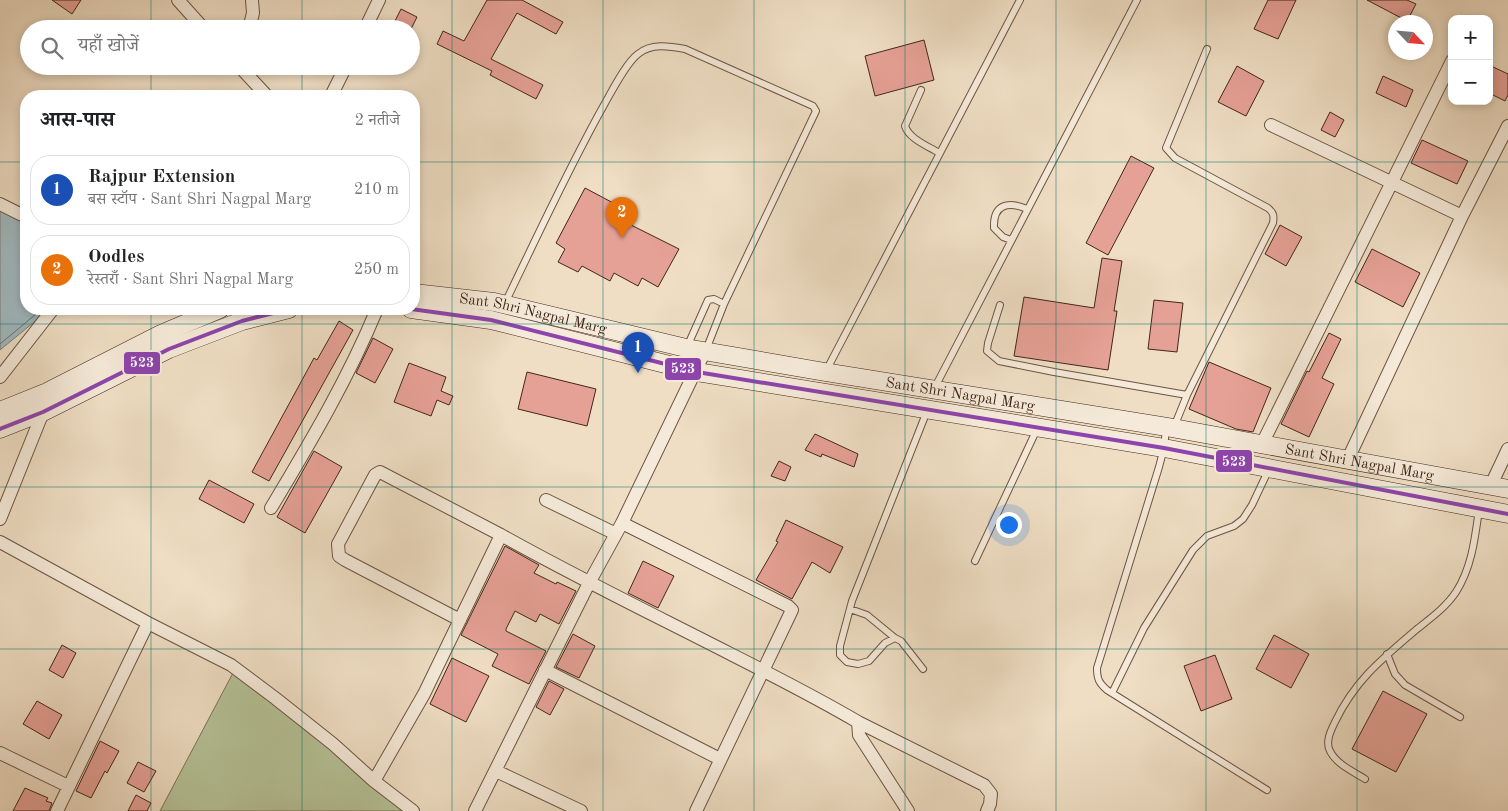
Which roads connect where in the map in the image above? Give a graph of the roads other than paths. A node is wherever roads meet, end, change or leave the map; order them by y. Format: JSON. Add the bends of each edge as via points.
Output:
{"nodes":[{"id":1,"x":178,"y":0,"type":"edge"},
{"id":2,"x":252,"y":0,"type":"edge"},
{"id":3,"x":379,"y":0,"type":"edge"},
{"id":4,"x":1020,"y":0,"type":"edge"},
{"id":5,"x":1137,"y":0,"type":"edge"},
{"id":6,"x":196,"y":20,"type":"edge"},
{"id":7,"x":251,"y":20,"type":"edge"},
{"id":8,"x":369,"y":20,"type":"edge"},
{"id":9,"x":1207,"y":49,"type":"dead end"},
{"id":10,"x":1448,"y":69,"type":"edge"},
{"id":11,"x":247,"y":75,"type":"edge"},
{"id":12,"x":342,"y":75,"type":"edge"},
{"id":13,"x":261,"y":90,"type":"edge"},
{"id":14,"x":334,"y":90,"type":"edge"},
{"id":15,"x":922,"y":90,"type":"dead end"},
{"id":16,"x":1271,"y":125,"type":"dead end"},
{"id":17,"x":1508,"y":126,"type":"edge"},
{"id":18,"x":939,"y":153,"type":"junction"},
{"id":19,"x":1390,"y":183,"type":"junction"},
{"id":20,"x":0,"y":204,"type":"edge"},
{"id":21,"x":1027,"y":210,"type":"junction"},
{"id":22,"x":20,"y":214,"type":"edge"},
{"id":23,"x":1462,"y":216,"type":"junction"},
{"id":24,"x":1011,"y":240,"type":"junction"},
{"id":25,"x":420,"y":294,"type":"edge"},
{"id":26,"x":504,"y":304,"type":"junction"},
{"id":27,"x":724,"y":304,"type":"junction"},
{"id":28,"x":1000,"y":305,"type":"dead end"},
{"id":29,"x":420,"y":310,"type":"edge"},
{"id":30,"x":48,"y":315,"type":"edge"},
{"id":31,"x":206,"y":315,"type":"edge"},
{"id":32,"x":266,"y":315,"type":"edge"},
{"id":33,"x":375,"y":315,"type":"edge"},
{"id":34,"x":686,"y":348,"type":"junction"},
{"id":35,"x":706,"y":351,"type":"junction"},
{"id":36,"x":697,"y":372,"type":"junction"},
{"id":37,"x":825,"y":372,"type":"junction"},
{"id":38,"x":0,"y":377,"type":"edge"},
{"id":39,"x":934,"y":390,"type":"junction"},
{"id":40,"x":1187,"y":395,"type":"junction"},
{"id":41,"x":927,"y":410,"type":"junction"},
{"id":42,"x":0,"y":411,"type":"edge"},
{"id":43,"x":43,"y":412,"type":"junction"},
{"id":44,"x":1,"y":425,"type":"edge"},
{"id":45,"x":1038,"y":428,"type":"junction"},
{"id":46,"x":1170,"y":428,"type":"junction"},
{"id":47,"x":1224,"y":437,"type":"junction"},
{"id":48,"x":1262,"y":444,"type":"junction"},
{"id":49,"x":1164,"y":448,"type":"junction"},
{"id":50,"x":1508,"y":449,"type":"edge"},
{"id":51,"x":1220,"y":458,"type":"junction"},
{"id":52,"x":1348,"y":459,"type":"junction"},
{"id":53,"x":1270,"y":468,"type":"junction"},
{"id":54,"x":1500,"y":487,"type":"edge"},
{"id":55,"x":546,"y":500,"type":"dead end"},
{"id":56,"x":271,"y":508,"type":"dead end"},
{"id":57,"x":1480,"y":508,"type":"junction"},
{"id":58,"x":1508,"y":514,"type":"edge"},
{"id":59,"x":0,"y":519,"type":"edge"},
{"id":60,"x":619,"y":529,"type":"junction"},
{"id":61,"x":501,"y":535,"type":"junction"},
{"id":62,"x":0,"y":542,"type":"edge"},
{"id":63,"x":976,"y":561,"type":"dead end"},
{"id":64,"x":589,"y":583,"type":"junction"},
{"id":65,"x":850,"y":609,"type":"junction"},
{"id":66,"x":460,"y":620,"type":"junction"},
{"id":67,"x":148,"y":623,"type":"junction"},
{"id":68,"x":895,"y":638,"type":"junction"},
{"id":69,"x":1387,"y":654,"type":"junction"},
{"id":70,"x":923,"y":669,"type":"dead end"},
{"id":71,"x":545,"y":670,"type":"junction"},
{"id":72,"x":764,"y":671,"type":"junction"},
{"id":73,"x":1112,"y":693,"type":"junction"},
{"id":74,"x":1460,"y":717,"type":"dead end"},
{"id":75,"x":858,"y":722,"type":"junction"},
{"id":76,"x":0,"y":753,"type":"edge"},
{"id":77,"x":720,"y":760,"type":"junction"},
{"id":78,"x":496,"y":771,"type":"junction"},
{"id":79,"x":1365,"y":779,"type":"dead end"},
{"id":80,"x":374,"y":781,"type":"junction"},
{"id":81,"x":68,"y":786,"type":"junction"},
{"id":82,"x":1267,"y":790,"type":"dead end"},
{"id":83,"x":57,"y":811,"type":"edge"},
{"id":84,"x":413,"y":811,"type":"edge"},
{"id":85,"x":475,"y":811,"type":"edge"},
{"id":86,"x":581,"y":811,"type":"edge"},
{"id":87,"x":696,"y":811,"type":"edge"},
{"id":88,"x":908,"y":811,"type":"edge"},
{"id":89,"x":987,"y":811,"type":"edge"}],
"edges":[{"from":1,"to":6,"type":"street"},
{"from":2,"to":7,"type":"street"},
{"from":3,"to":8,"type":"street"},
{"from":4,"to":18,"type":"lane"},
{"from":5,"to":21,"type":"lane"},
{"from":9,"to":40,"type":"lane","via":[[1166,148],[1175,158],[1268,208],[1274,216]]},
{"from":10,"to":19,"type":"street"},
{"from":11,"to":13,"type":"street"},
{"from":12,"to":14,"type":"street"},
{"from":15,"to":18,"type":"lane","via":[[905,126],[913,137]]},
{"from":16,"to":19,"type":"street"},
{"from":17,"to":23,"type":"street"},
{"from":18,"to":37,"type":"lane"},
{"from":19,"to":23,"type":"street"},
{"from":19,"to":48,"type":"street"},
{"from":20,"to":22,"type":"street"},
{"from":21,"to":24,"type":"lane"},
{"from":21,"to":24,"type":"lane","via":[[1007,204],[993,217],[994,228]]},
{"from":23,"to":52,"type":"street"},
{"from":24,"to":39,"type":"lane"},
{"from":25,"to":26,"type":"main road","name":"Sant Shri Nagpal Marg"},
{"from":26,"to":27,"type":"lane","via":[[578,152],[618,79],[636,54],[648,47],[669,46],[685,49],[782,91],[813,106],[816,111]]},
{"from":26,"to":34,"type":"main road","name":"Sant Shri Nagpal Marg"},
{"from":27,"to":34,"type":"lane","via":[[708,300]]},
{"from":27,"to":35,"type":"lane"},
{"from":28,"to":40,"type":"lane","via":[[987,351],[999,361]]},
{"from":29,"to":36,"type":"main road","name":"Sant Shri Nagpal Marg","via":[[491,320]]},
{"from":30,"to":38,"type":"street"},
{"from":31,"to":42,"type":"main road","via":[[47,392]]},
{"from":32,"to":43,"type":"main road","via":[[169,349]]},
{"from":33,"to":56,"type":"street","via":[[328,413]]},
{"from":34,"to":35,"type":"main road","name":"Sant Shri Nagpal Marg"},
{"from":35,"to":36,"type":"street"},
{"from":35,"to":37,"type":"main road","name":"Sant Shri Nagpal Marg"},
{"from":36,"to":41,"type":"main road","name":"Sant Shri Nagpal Marg"},
{"from":36,"to":60,"type":"street"},
{"from":37,"to":39,"type":"main road","name":"Sant Shri Nagpal Marg"},
{"from":39,"to":46,"type":"main road","name":"Sant Shri Nagpal Marg"},
{"from":40,"to":46,"type":"lane"},
{"from":41,"to":45,"type":"main road","name":"Sant Shri Nagpal Marg"},
{"from":41,"to":65,"type":"lane"},
{"from":43,"to":44,"type":"main road"},
{"from":43,"to":59,"type":"street"},
{"from":45,"to":49,"type":"main road","name":"Sant Shri Nagpal Marg"},
{"from":45,"to":63,"type":"lane"},
{"from":46,"to":47,"type":"main road","name":"Sant Shri Nagpal Marg"},
{"from":46,"to":49,"type":"lane"},
{"from":47,"to":48,"type":"main road","name":"Sant Shri Nagpal Marg"},
{"from":47,"to":51,"type":"main road","via":[[1212,447]]},
{"from":48,"to":52,"type":"main road","name":"Sant Shri Nagpal Marg"},
{"from":49,"to":51,"type":"main road","name":"Sant Shri Nagpal Marg"},
{"from":49,"to":73,"type":"lane","via":[[1097,668],[1100,684]]},
{"from":50,"to":54,"type":"street"},
{"from":51,"to":53,"type":"main road","name":"Sant Shri Nagpal Marg"},
{"from":52,"to":54,"type":"main road","name":"Sant Shri Nagpal Marg"},
{"from":53,"to":57,"type":"main road","name":"Sant Shri Nagpal Marg"},
{"from":53,"to":73,"type":"lane","via":[[1243,519],[1207,536],[1193,550],[1144,628]]},
{"from":55,"to":60,"type":"street"},
{"from":57,"to":58,"type":"main road","name":"Sant Shri Nagpal Marg"},
{"from":57,"to":69,"type":"lane","via":[[1471,558],[1456,592],[1445,606]]},
{"from":60,"to":64,"type":"street"},
{"from":60,"to":72,"type":"street","via":[[791,608]]},
{"from":61,"to":64,"type":"street"},
{"from":61,"to":66,"type":"street"},
{"from":61,"to":66,"type":"street","via":[[380,472],[375,475],[338,544],[339,556],[345,560]]},
{"from":62,"to":67,"type":"street"},
{"from":64,"to":71,"type":"street"},
{"from":64,"to":72,"type":"street"},
{"from":65,"to":68,"type":"lane","via":[[867,615]]},
{"from":65,"to":68,"type":"lane","via":[[840,646],[840,655],[847,662],[869,661],[885,643]]},
{"from":66,"to":80,"type":"street","via":[[424,694]]},
{"from":67,"to":80,"type":"street","via":[[204,650],[250,678]]},
{"from":67,"to":81,"type":"street"},
{"from":68,"to":70,"type":"lane"},
{"from":69,"to":74,"type":"lane","via":[[1395,674],[1405,685]]},
{"from":69,"to":79,"type":"lane","via":[[1352,692],[1336,719],[1328,743],[1334,757]]},
{"from":71,"to":77,"type":"street"},
{"from":71,"to":78,"type":"street"},
{"from":72,"to":75,"type":"street"},
{"from":72,"to":77,"type":"street"},
{"from":73,"to":82,"type":"lane"},
{"from":75,"to":88,"type":"street","via":[[859,735]]},
{"from":75,"to":89,"type":"street","via":[[984,785],[991,794]]},
{"from":76,"to":81,"type":"street"},
{"from":77,"to":87,"type":"street"},
{"from":78,"to":85,"type":"street"},
{"from":78,"to":86,"type":"street"},
{"from":80,"to":84,"type":"street"},
{"from":81,"to":83,"type":"street"}]}
